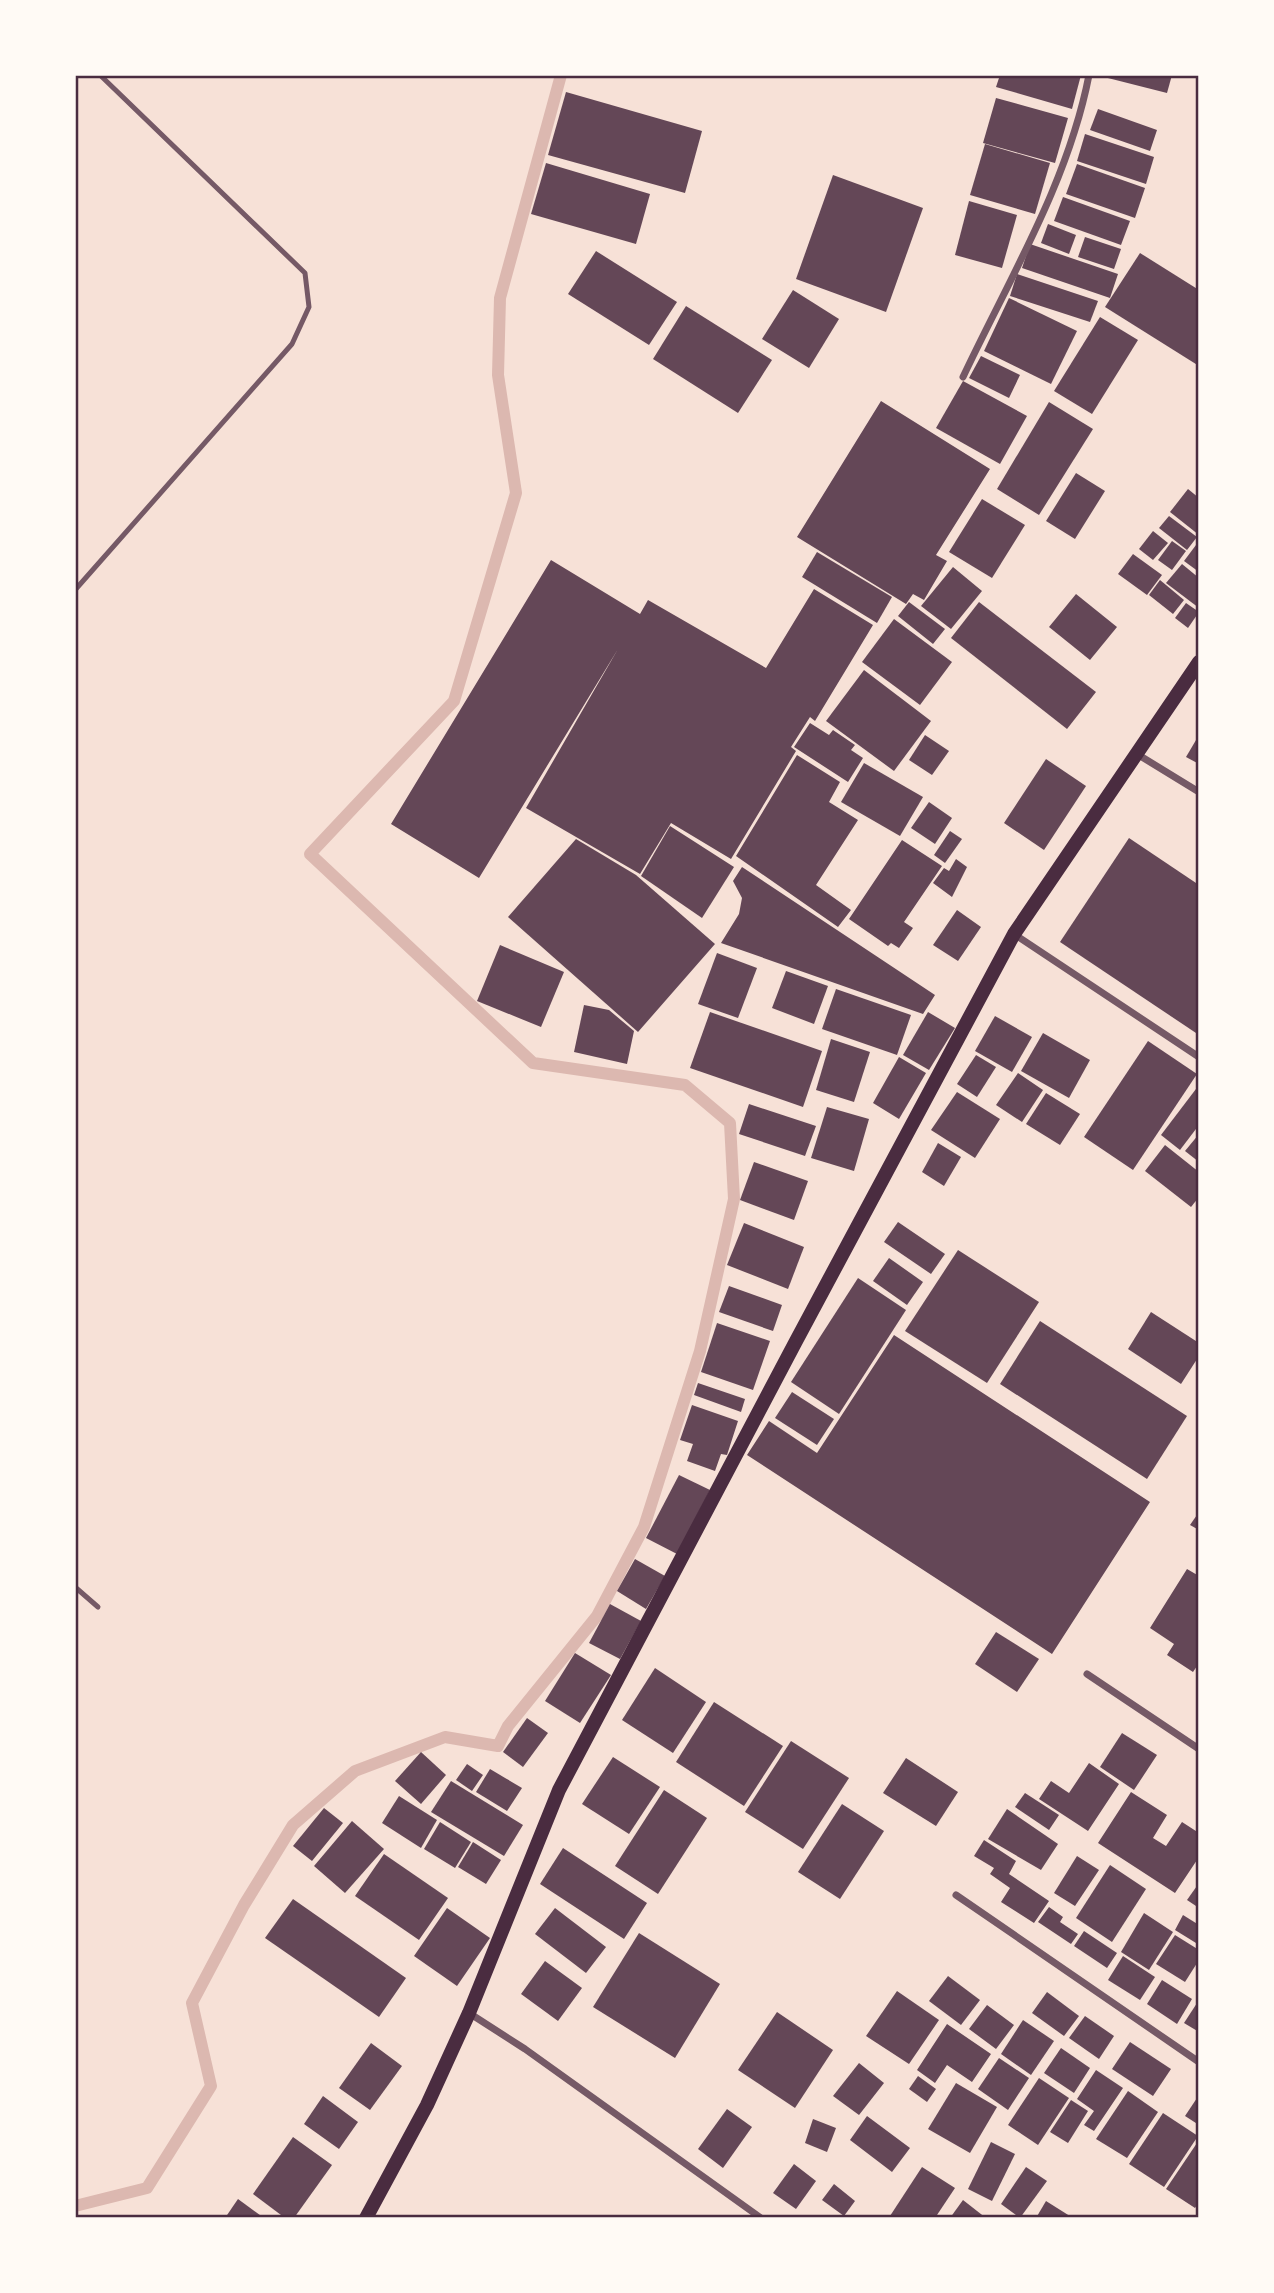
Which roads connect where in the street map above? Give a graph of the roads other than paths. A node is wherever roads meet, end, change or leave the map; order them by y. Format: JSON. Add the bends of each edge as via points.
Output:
{"nodes":[{"id":1,"x":100,"y":75,"type":"edge"},
{"id":2,"x":1089,"y":75,"type":"edge"},
{"id":3,"x":963,"y":377,"type":"dead end"},
{"id":4,"x":75,"y":590,"type":"edge"},
{"id":5,"x":1199,"y":662,"type":"edge"},
{"id":6,"x":1135,"y":753,"type":"junction"},
{"id":7,"x":1199,"y":792,"type":"edge"},
{"id":8,"x":1014,"y":934,"type":"junction"},
{"id":9,"x":1199,"y":1057,"type":"edge"},
{"id":10,"x":75,"y":1587,"type":"edge"},
{"id":11,"x":98,"y":1608,"type":"dead end"},
{"id":12,"x":1087,"y":1674,"type":"dead end"},
{"id":13,"x":1199,"y":1749,"type":"edge"},
{"id":14,"x":956,"y":1895,"type":"dead end"},
{"id":15,"x":469,"y":2013,"type":"junction"},
{"id":16,"x":1199,"y":2062,"type":"edge"},
{"id":17,"x":366,"y":2218,"type":"edge"},
{"id":18,"x":761,"y":2218,"type":"edge"}],
"edges":[{"from":1,"to":4,"type":"lane","via":[[305,272],[309,307],[292,344]]},
{"from":2,"to":3,"type":"street","via":[[1083,108],[1050,198]]},
{"from":5,"to":6,"type":"main road"},
{"from":6,"to":7,"type":"street"},
{"from":6,"to":8,"type":"main road"},
{"from":8,"to":9,"type":"street"},
{"from":8,"to":15,"type":"main road","via":[[559,1790]]},
{"from":10,"to":11,"type":"lane"},
{"from":12,"to":13,"type":"street"},
{"from":14,"to":16,"type":"street"},
{"from":15,"to":17,"type":"main road","via":[[427,2105]]},
{"from":15,"to":18,"type":"street"}]}
